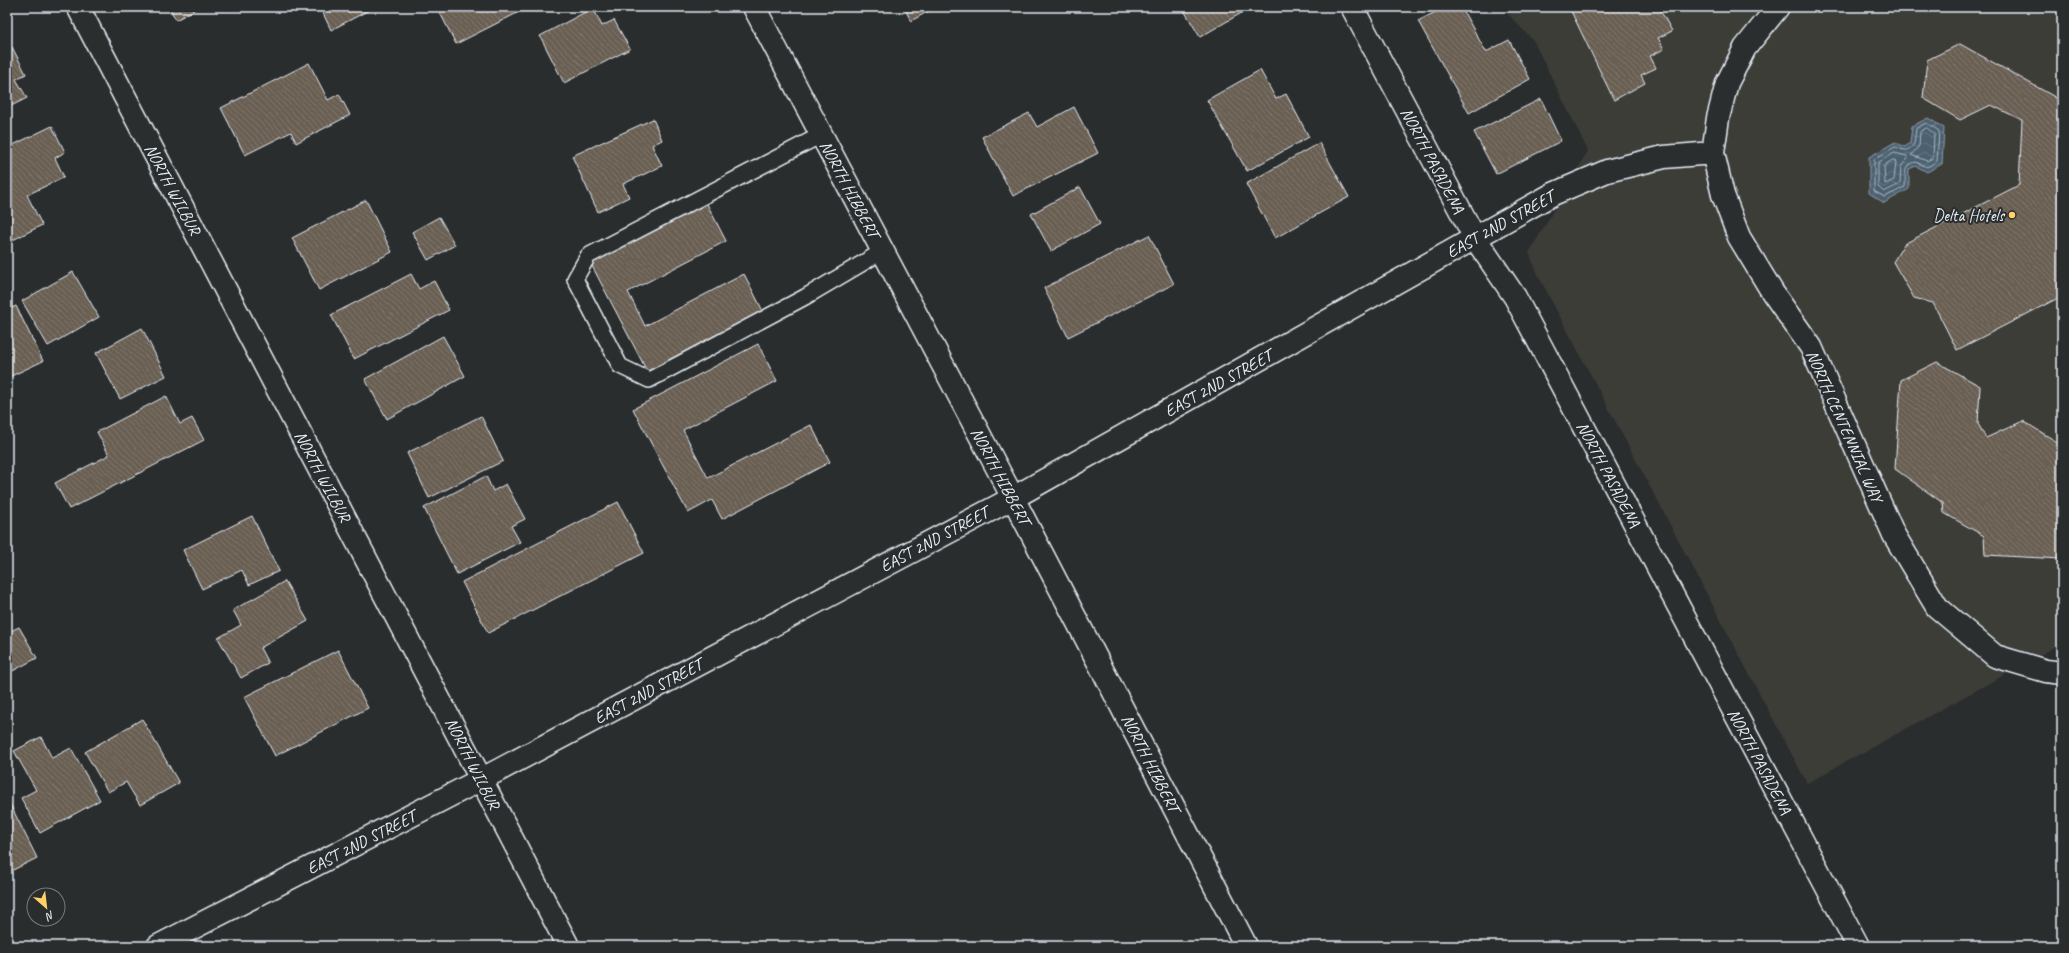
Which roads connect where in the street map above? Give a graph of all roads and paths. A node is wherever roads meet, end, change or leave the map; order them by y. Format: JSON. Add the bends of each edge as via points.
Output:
{"nodes":[{"id":1,"x":78,"y":7,"type":"edge"},
{"id":2,"x":754,"y":7,"type":"edge"},
{"id":3,"x":1352,"y":7,"type":"edge"},
{"id":4,"x":1778,"y":7,"type":"edge"},
{"id":5,"x":821,"y":135,"type":"junction"},
{"id":6,"x":1714,"y":153,"type":"junction"},
{"id":7,"x":1475,"y":238,"type":"junction"},
{"id":8,"x":883,"y":251,"type":"junction"},
{"id":9,"x":1013,"y":498,"type":"junction"},
{"id":10,"x":2062,"y":673,"type":"edge"},
{"id":11,"x":482,"y":779,"type":"junction"},
{"id":12,"x":158,"y":946,"type":"edge"},
{"id":13,"x":568,"y":946,"type":"edge"},
{"id":14,"x":1246,"y":946,"type":"edge"},
{"id":15,"x":1858,"y":946,"type":"edge"}],
"edges":[{"from":1,"to":11,"type":"street","name":"NORTH WILBUR"},
{"from":2,"to":5,"type":"street","name":"NORTH HIBBERT"},
{"from":3,"to":7,"type":"street","name":"NORTH PASADENA"},
{"from":4,"to":6,"type":"street","name":"NORTH CENTENNIAL WAY","via":[[1745,48],[1727,83],[1718,118]]},
{"from":5,"to":8,"type":"street","name":"NORTH HIBBERT"},
{"from":5,"to":8,"type":"lane","via":[[588,256],[575,279],[620,366],[649,380],[805,297]]},
{"from":6,"to":7,"type":"street","name":"EAST 2ND STREET","via":[[1664,157],[1607,171],[1553,194]]},
{"from":6,"to":10,"type":"street","name":"NORTH CENTENNIAL WAY","via":[[1722,195],[1739,238],[1813,352],[1894,535],[1937,607],[1995,656]]},
{"from":7,"to":9,"type":"street","name":"EAST 2ND STREET"},
{"from":7,"to":15,"type":"street","name":"NORTH PASADENA","via":[[1515,297]]},
{"from":8,"to":9,"type":"street","name":"NORTH HIBBERT"},
{"from":9,"to":11,"type":"street","name":"EAST 2ND STREET"},
{"from":9,"to":14,"type":"street","name":"NORTH HIBBERT"},
{"from":11,"to":12,"type":"street","name":"EAST 2ND STREET"},
{"from":11,"to":13,"type":"street","name":"NORTH WILBUR"}]}
